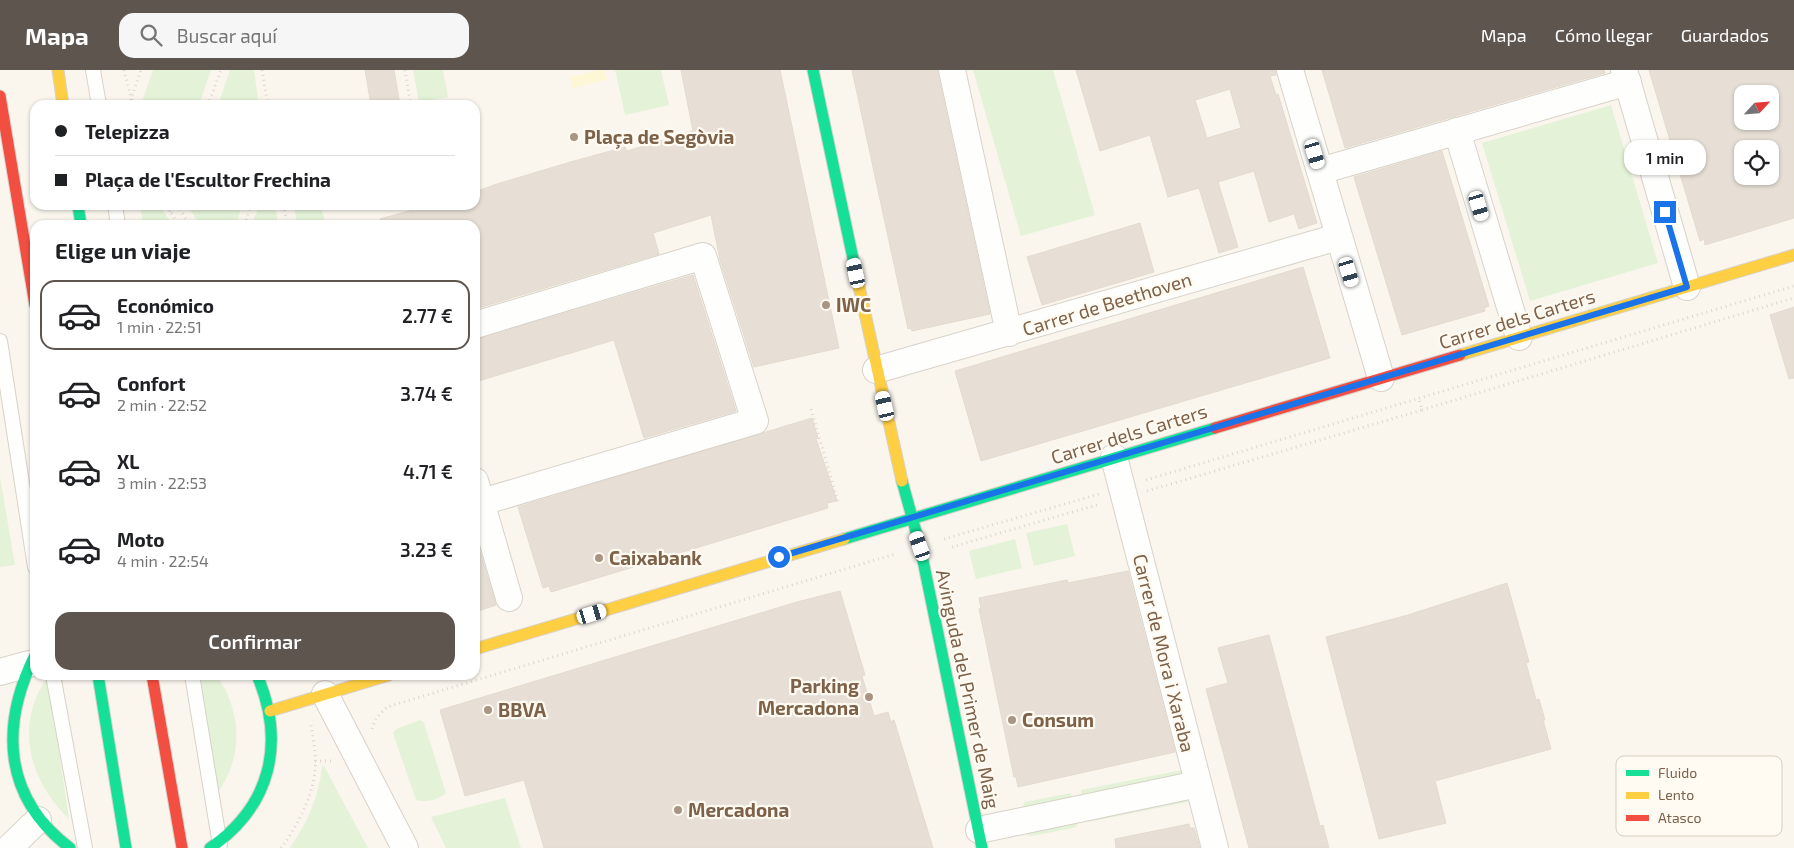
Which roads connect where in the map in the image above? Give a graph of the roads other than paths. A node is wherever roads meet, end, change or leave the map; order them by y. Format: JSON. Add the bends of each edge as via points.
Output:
{"nodes":[{"id":1,"x":58,"y":70,"type":"edge"},
{"id":2,"x":93,"y":70,"type":"edge"},
{"id":3,"x":813,"y":70,"type":"edge"},
{"id":4,"x":952,"y":70,"type":"edge"},
{"id":5,"x":1290,"y":70,"type":"edge"},
{"id":6,"x":1626,"y":76,"type":"edge"},
{"id":7,"x":0,"y":96,"type":"edge"},
{"id":8,"x":62,"y":100,"type":"edge"},
{"id":9,"x":97,"y":100,"type":"edge"},
{"id":10,"x":1457,"y":131,"type":"junction"},
{"id":11,"x":1320,"y":171,"type":"junction"},
{"id":12,"x":1338,"y":237,"type":"junction"},
{"id":13,"x":1794,"y":255,"type":"edge"},
{"id":14,"x":30,"y":275,"type":"edge"},
{"id":15,"x":1687,"y":287,"type":"junction"},
{"id":16,"x":480,"y":323,"type":"edge"},
{"id":17,"x":1009,"y":333,"type":"junction"},
{"id":18,"x":1519,"y":337,"type":"junction"},
{"id":19,"x":0,"y":341,"type":"edge"},
{"id":20,"x":876,"y":370,"type":"junction"},
{"id":21,"x":1381,"y":378,"type":"junction"},
{"id":22,"x":1114,"y":457,"type":"junction"},
{"id":23,"x":480,"y":491,"type":"edge"},
{"id":24,"x":480,"y":499,"type":"edge"},
{"id":25,"x":911,"y":518,"type":"junction"},
{"id":26,"x":30,"y":535,"type":"edge"},
{"id":27,"x":510,"y":598,"type":"dead end"},
{"id":28,"x":480,"y":647,"type":"edge"},
{"id":29,"x":30,"y":660,"type":"edge"},
{"id":30,"x":30,"y":664,"type":"edge"},
{"id":31,"x":0,"y":672,"type":"edge"},
{"id":32,"x":54,"y":680,"type":"edge"},
{"id":33,"x":99,"y":680,"type":"edge"},
{"id":34,"x":153,"y":680,"type":"edge"},
{"id":35,"x":193,"y":680,"type":"edge"},
{"id":36,"x":259,"y":680,"type":"edge"},
{"id":37,"x":372,"y":680,"type":"edge"},
{"id":38,"x":325,"y":694,"type":"junction"},
{"id":39,"x":270,"y":711,"type":"junction"},
{"id":40,"x":1198,"y":784,"type":"junction"},
{"id":41,"x":38,"y":820,"type":"junction"},
{"id":42,"x":980,"y":839,"type":"edge"},
{"id":43,"x":217,"y":846,"type":"edge"},
{"id":44,"x":9,"y":848,"type":"edge"},
{"id":45,"x":70,"y":848,"type":"edge"},
{"id":46,"x":84,"y":848,"type":"edge"},
{"id":47,"x":126,"y":848,"type":"edge"},
{"id":48,"x":182,"y":848,"type":"edge"},
{"id":49,"x":405,"y":848,"type":"edge"},
{"id":50,"x":1214,"y":848,"type":"edge"}],
"edges":[{"from":1,"to":8,"type":"street"},
{"from":2,"to":9,"type":"lane"},
{"from":3,"to":20,"type":"street","name":"Avinguda del Primer de Maig"},
{"from":4,"to":17,"type":"street"},
{"from":5,"to":11,"type":"street"},
{"from":6,"to":10,"type":"street"},
{"from":6,"to":15,"type":"street"},
{"from":7,"to":14,"type":"street"},
{"from":10,"to":11,"type":"street"},
{"from":10,"to":18,"type":"street"},
{"from":11,"to":12,"type":"street"},
{"from":12,"to":17,"type":"street","name":"Carrer de Beethoven"},
{"from":12,"to":21,"type":"street"},
{"from":13,"to":15,"type":"street","name":"Carrer dels Carters"},
{"from":15,"to":18,"type":"street","name":"Carrer dels Carters"},
{"from":16,"to":23,"type":"street","via":[[703,256],[755,421]]},
{"from":17,"to":20,"type":"street","name":"Carrer de Beethoven"},
{"from":18,"to":21,"type":"street","name":"Carrer dels Carters"},
{"from":19,"to":26,"type":"lane"},
{"from":20,"to":25,"type":"street","name":"Avinguda del Primer de Maig"},
{"from":21,"to":22,"type":"street","name":"Carrer dels Carters"},
{"from":22,"to":25,"type":"street","name":"Carrer dels Carters"},
{"from":22,"to":40,"type":"street","name":"Carrer de Mora i Xaraba"},
{"from":24,"to":27,"type":"street"},
{"from":25,"to":28,"type":"street","name":"Carrer dels Carters"},
{"from":25,"to":42,"type":"street","name":"Avinguda del Primer de Maig","via":[[920,546]]},
{"from":29,"to":31,"type":"street"},
{"from":30,"to":41,"type":"street","via":[[8,713],[9,750],[14,788]]},
{"from":32,"to":46,"type":"lane"},
{"from":33,"to":47,"type":"street"},
{"from":34,"to":48,"type":"street"},
{"from":35,"to":43,"type":"lane"},
{"from":36,"to":39,"type":"street"},
{"from":37,"to":38,"type":"street"},
{"from":38,"to":39,"type":"street"},
{"from":38,"to":49,"type":"street"},
{"from":39,"to":43,"type":"street","via":[[273,741],[268,770],[258,798],[241,823]]},
{"from":40,"to":42,"type":"street"},
{"from":40,"to":50,"type":"street","name":"Carrer de Mora i Xaraba"},
{"from":41,"to":44,"type":"street"},
{"from":41,"to":45,"type":"street"}]}
